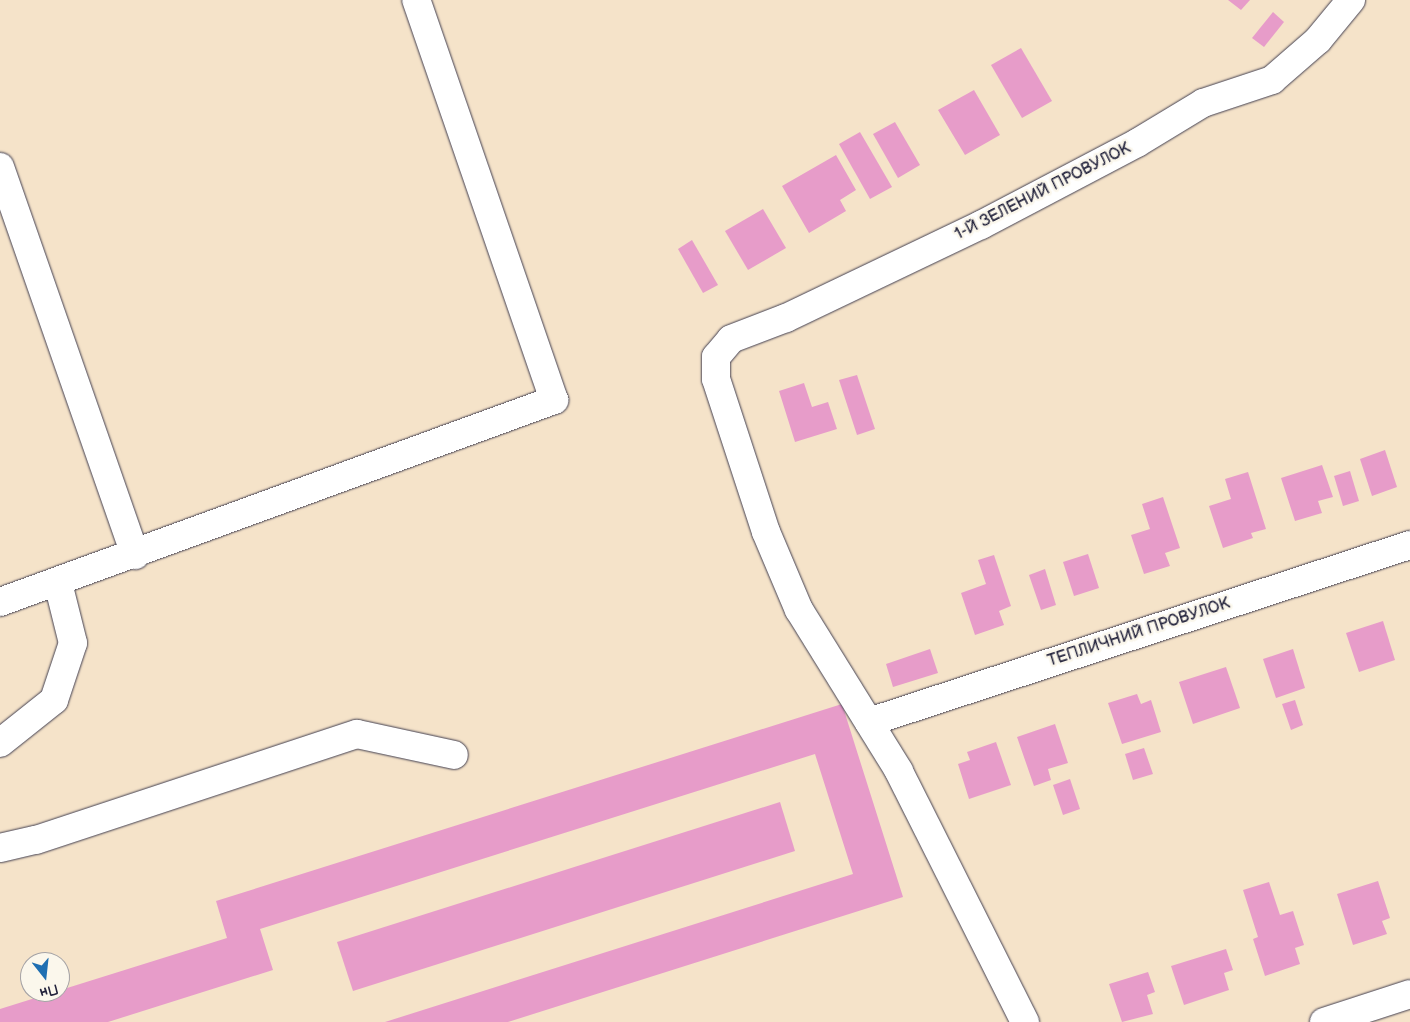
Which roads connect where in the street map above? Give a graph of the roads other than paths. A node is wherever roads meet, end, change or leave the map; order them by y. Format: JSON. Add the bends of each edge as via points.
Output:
{"nodes":[{"id":1,"x":416,"y":0,"type":"edge"},
{"id":2,"x":1351,"y":0,"type":"edge"},
{"id":3,"x":0,"y":167,"type":"edge"},
{"id":4,"x":1410,"y":545,"type":"edge"},
{"id":5,"x":135,"y":554,"type":"junction"},
{"id":6,"x":58,"y":582,"type":"junction"},
{"id":7,"x":0,"y":602,"type":"edge"},
{"id":8,"x":868,"y":722,"type":"junction"},
{"id":9,"x":0,"y":743,"type":"edge"},
{"id":10,"x":454,"y":754,"type":"dead end"},
{"id":11,"x":0,"y":848,"type":"edge"},
{"id":12,"x":1410,"y":994,"type":"edge"},
{"id":13,"x":1026,"y":1022,"type":"edge"},
{"id":14,"x":1324,"y":1022,"type":"edge"}],
"edges":[{"from":1,"to":5,"type":"street","via":[[554,400]]},
{"from":2,"to":8,"type":"street","name":"1-Й ЗЕЛЕНИЙ ПРОВУЛОК","via":[[1318,40],[1272,80],[1203,103],[1137,143],[981,225],[786,318],[731,340],[716,357],[716,379],[760,514],[799,610]]},
{"from":3,"to":5,"type":"street"},
{"from":4,"to":8,"type":"street","name":"ТЕПЛИЧНИЙ ПРОВУЛОК"},
{"from":5,"to":6,"type":"street"},
{"from":6,"to":7,"type":"street"},
{"from":6,"to":9,"type":"street","via":[[73,643],[54,700],[8,740]]},
{"from":8,"to":13,"type":"street","via":[[899,771]]},
{"from":10,"to":11,"type":"street","via":[[357,734],[36,840]]},
{"from":12,"to":14,"type":"street"}]}
